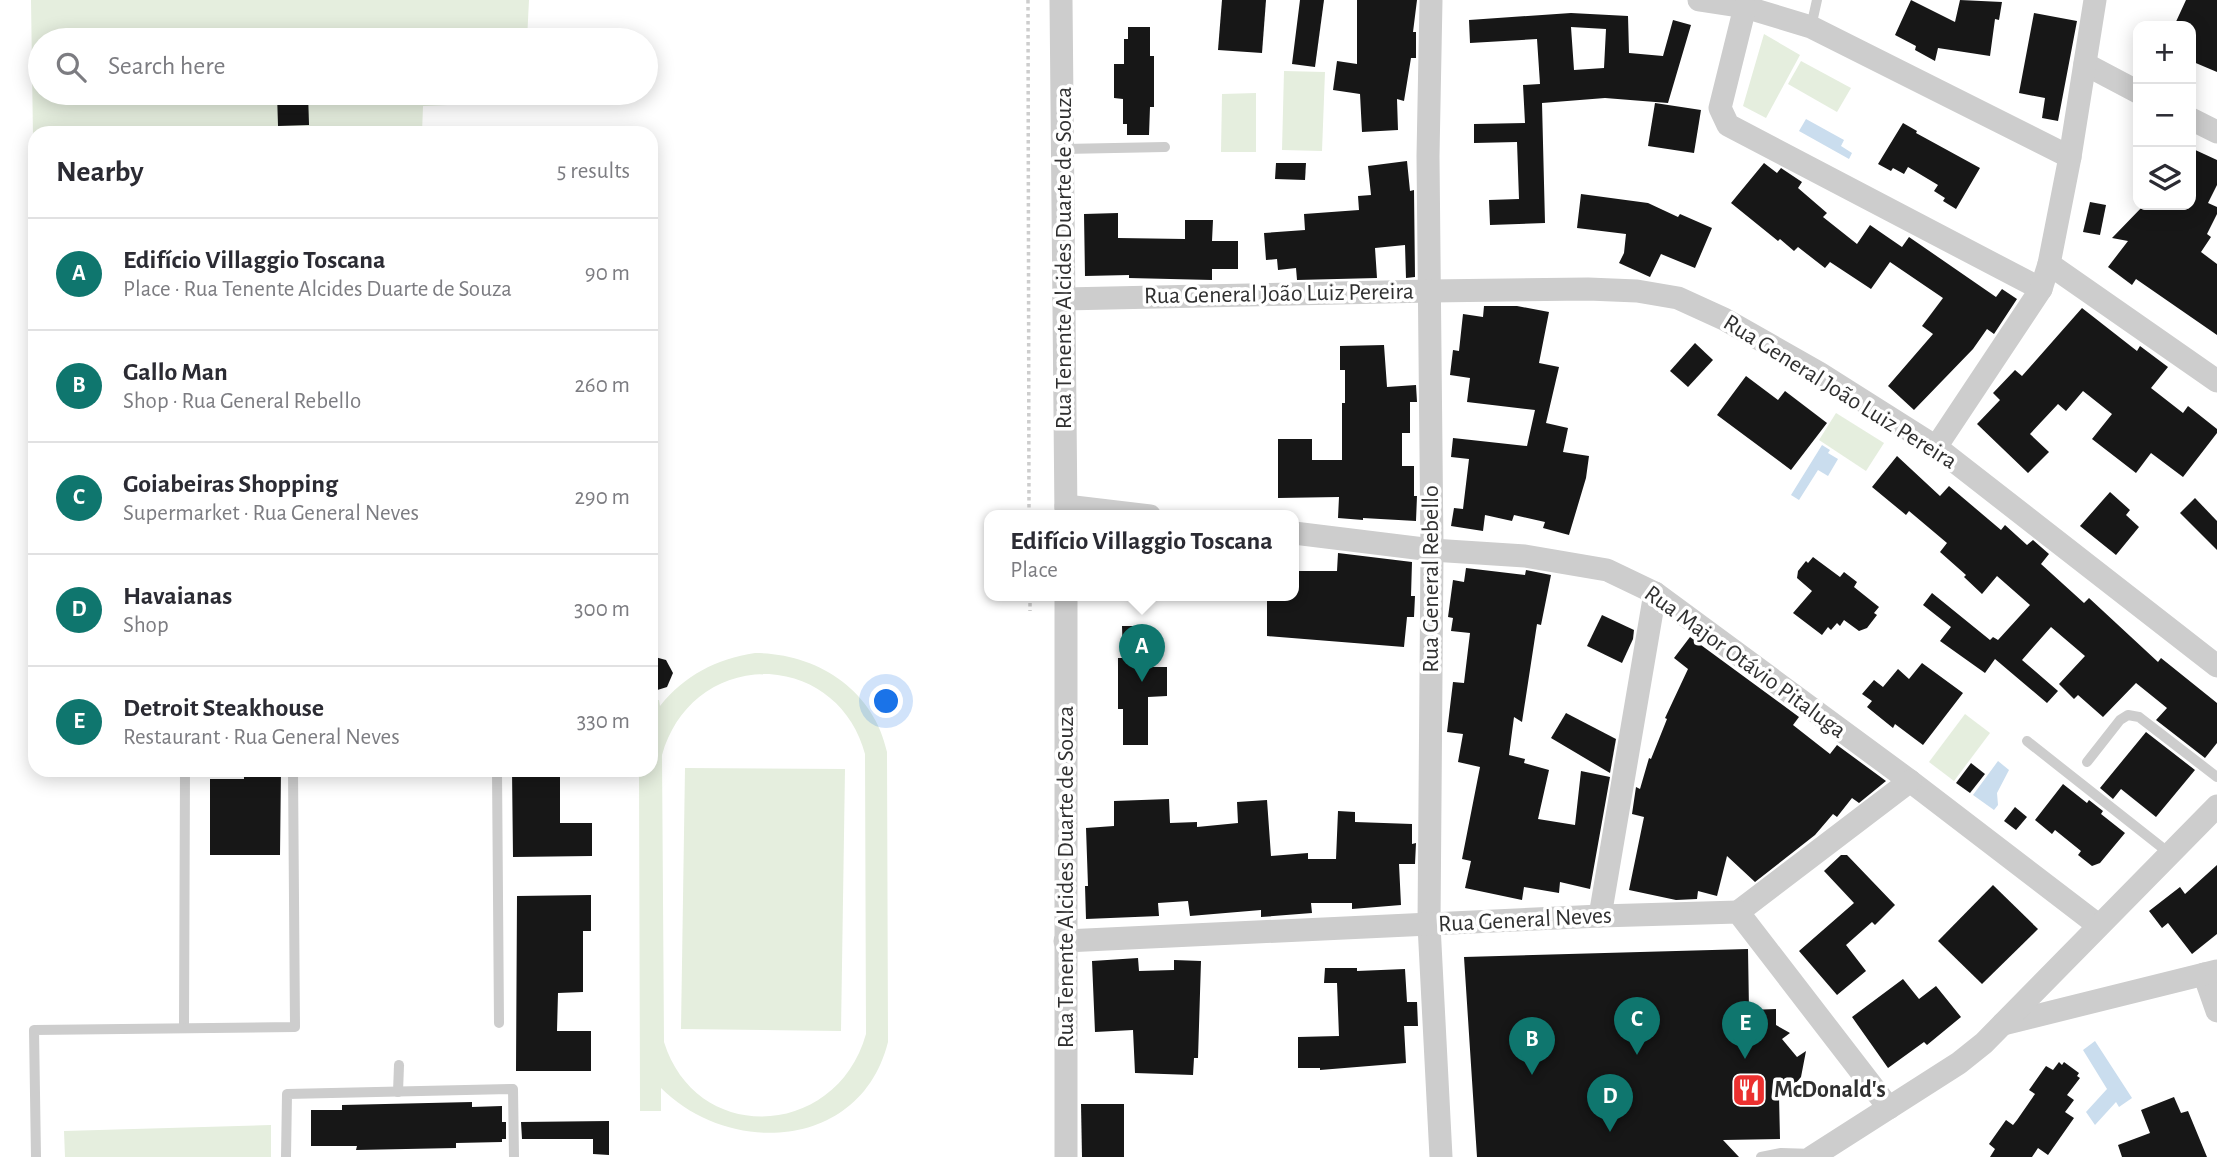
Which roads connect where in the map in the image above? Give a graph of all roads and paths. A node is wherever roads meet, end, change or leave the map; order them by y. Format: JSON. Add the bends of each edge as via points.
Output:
{"nodes":[{"id":1,"x":1028,"y":0,"type":"edge"},
{"id":2,"x":1061,"y":0,"type":"edge"},
{"id":3,"x":1431,"y":0,"type":"edge"},
{"id":4,"x":1699,"y":0,"type":"edge"},
{"id":5,"x":1817,"y":0,"type":"edge"},
{"id":6,"x":2095,"y":0,"type":"edge"},
{"id":7,"x":1745,"y":7,"type":"junction"},
{"id":8,"x":1811,"y":27,"type":"junction"},
{"id":9,"x":2085,"y":64,"type":"junction"},
{"id":10,"x":2133,"y":89,"type":"edge"},
{"id":11,"x":2196,"y":121,"type":"edge"},
{"id":12,"x":2217,"y":132,"type":"edge"},
{"id":13,"x":1165,"y":147,"type":"dead end"},
{"id":14,"x":1064,"y":149,"type":"junction"},
{"id":15,"x":2070,"y":157,"type":"junction"},
{"id":16,"x":2049,"y":264,"type":"junction"},
{"id":17,"x":2041,"y":289,"type":"junction"},
{"id":18,"x":1430,"y":290,"type":"junction"},
{"id":19,"x":1064,"y":299,"type":"junction"},
{"id":20,"x":2217,"y":381,"type":"edge"},
{"id":21,"x":1936,"y":447,"type":"junction"},
{"id":22,"x":1029,"y":510,"type":"edge"},
{"id":23,"x":1066,"y":510,"type":"edge"},
{"id":24,"x":1299,"y":534,"type":"edge"},
{"id":25,"x":1432,"y":550,"type":"junction"},
{"id":26,"x":1655,"y":593,"type":"junction"},
{"id":27,"x":1030,"y":601,"type":"edge"},
{"id":28,"x":1066,"y":601,"type":"edge"},
{"id":29,"x":1030,"y":611,"type":"dead end"},
{"id":30,"x":2217,"y":666,"type":"edge"},
{"id":31,"x":2027,"y":741,"type":"dead end"},
{"id":32,"x":2087,"y":762,"type":"dead end"},
{"id":33,"x":185,"y":777,"type":"edge"},
{"id":34,"x":293,"y":777,"type":"edge"},
{"id":35,"x":497,"y":777,"type":"edge"},
{"id":36,"x":2217,"y":777,"type":"edge"},
{"id":37,"x":1910,"y":781,"type":"junction"},
{"id":38,"x":2217,"y":806,"type":"edge"},
{"id":39,"x":2169,"y":853,"type":"junction"},
{"id":40,"x":1738,"y":912,"type":"junction"},
{"id":41,"x":1600,"y":916,"type":"junction"},
{"id":42,"x":1429,"y":925,"type":"junction"},
{"id":43,"x":2098,"y":925,"type":"junction"},
{"id":44,"x":1065,"y":941,"type":"junction"},
{"id":45,"x":2211,"y":973,"type":"edge"},
{"id":46,"x":2217,"y":1011,"type":"edge"},
{"id":47,"x":499,"y":1023,"type":"dead end"},
{"id":48,"x":2003,"y":1024,"type":"junction"},
{"id":49,"x":184,"y":1028,"type":"junction"},
{"id":50,"x":399,"y":1065,"type":"dead end"},
{"id":51,"x":398,"y":1092,"type":"junction"},
{"id":52,"x":1889,"y":1108,"type":"junction"},
{"id":53,"x":1814,"y":1156,"type":"edge"},
{"id":54,"x":36,"y":1157,"type":"edge"},
{"id":55,"x":286,"y":1157,"type":"edge"},
{"id":56,"x":513,"y":1157,"type":"edge"},
{"id":57,"x":1066,"y":1157,"type":"edge"},
{"id":58,"x":1441,"y":1157,"type":"edge"},
{"id":59,"x":1761,"y":1157,"type":"edge"}],
"edges":[{"from":1,"to":22,"type":"path"},
{"from":2,"to":14,"type":"street","name":"Rua Tenente Alcides Duarte de Souza"},
{"from":3,"to":18,"type":"street","name":"Rua General Rebello"},
{"from":4,"to":7,"type":"street"},
{"from":5,"to":8,"type":"lane"},
{"from":6,"to":9,"type":"street"},
{"from":7,"to":8,"type":"street"},
{"from":7,"to":17,"type":"street","via":[[1720,108],[1728,125]]},
{"from":8,"to":15,"type":"street"},
{"from":9,"to":10,"type":"street"},
{"from":9,"to":15,"type":"street"},
{"from":11,"to":12,"type":"street"},
{"from":13,"to":14,"type":"lane"},
{"from":14,"to":19,"type":"street","name":"Rua Tenente Alcides Duarte de Souza"},
{"from":15,"to":16,"type":"street"},
{"from":16,"to":17,"type":"street"},
{"from":16,"to":20,"type":"street"},
{"from":17,"to":21,"type":"street"},
{"from":18,"to":19,"type":"street","name":"Rua General João Luiz Pereira"},
{"from":18,"to":21,"type":"street","name":"Rua General João Luiz Pereira","via":[[1625,290],[1678,298],[1819,373]]},
{"from":18,"to":25,"type":"street","name":"Rua General Rebello"},
{"from":19,"to":23,"type":"street","name":"Rua Tenente Alcides Duarte de Souza"},
{"from":21,"to":30,"type":"street","name":"Rua General João Luiz Pereira"},
{"from":24,"to":25,"type":"street","name":"Rua Major Otávio Pitaluga"},
{"from":25,"to":26,"type":"street","name":"Rua Major Otávio Pitaluga","via":[[1525,556],[1607,570]]},
{"from":25,"to":42,"type":"street","name":"Rua General Rebello"},
{"from":26,"to":37,"type":"street","name":"Rua Major Otávio Pitaluga"},
{"from":26,"to":41,"type":"street"},
{"from":27,"to":29,"type":"path"},
{"from":28,"to":44,"type":"street","name":"Rua Tenente Alcides Duarte de Souza"},
{"from":31,"to":39,"type":"lane"},
{"from":32,"to":36,"type":"lane","via":[[2128,715],[2139,717]]},
{"from":33,"to":49,"type":"lane"},
{"from":34,"to":49,"type":"lane","via":[[295,1027]]},
{"from":35,"to":47,"type":"lane"},
{"from":37,"to":40,"type":"street"},
{"from":37,"to":43,"type":"street","name":"Rua Major Otávio Pitaluga"},
{"from":38,"to":39,"type":"street"},
{"from":39,"to":43,"type":"street"},
{"from":40,"to":41,"type":"street","name":"Rua General Neves"},
{"from":40,"to":52,"type":"street"},
{"from":41,"to":42,"type":"street","name":"Rua General Neves"},
{"from":42,"to":44,"type":"street","name":"Rua General Neves"},
{"from":42,"to":58,"type":"street","name":"Rua General Rebello"},
{"from":43,"to":48,"type":"street"},
{"from":44,"to":57,"type":"street","name":"Rua Tenente Alcides Duarte de Souza"},
{"from":45,"to":46,"type":"street"},
{"from":45,"to":48,"type":"street"},
{"from":48,"to":52,"type":"street","via":[[1959,1063]]},
{"from":49,"to":54,"type":"lane","via":[[34,1030]]},
{"from":50,"to":51,"type":"lane"},
{"from":51,"to":55,"type":"lane","via":[[287,1094]]},
{"from":51,"to":56,"type":"lane","via":[[513,1089]]},
{"from":52,"to":53,"type":"street"},
{"from":53,"to":59,"type":"lane","via":[[1781,1153]]}]}
